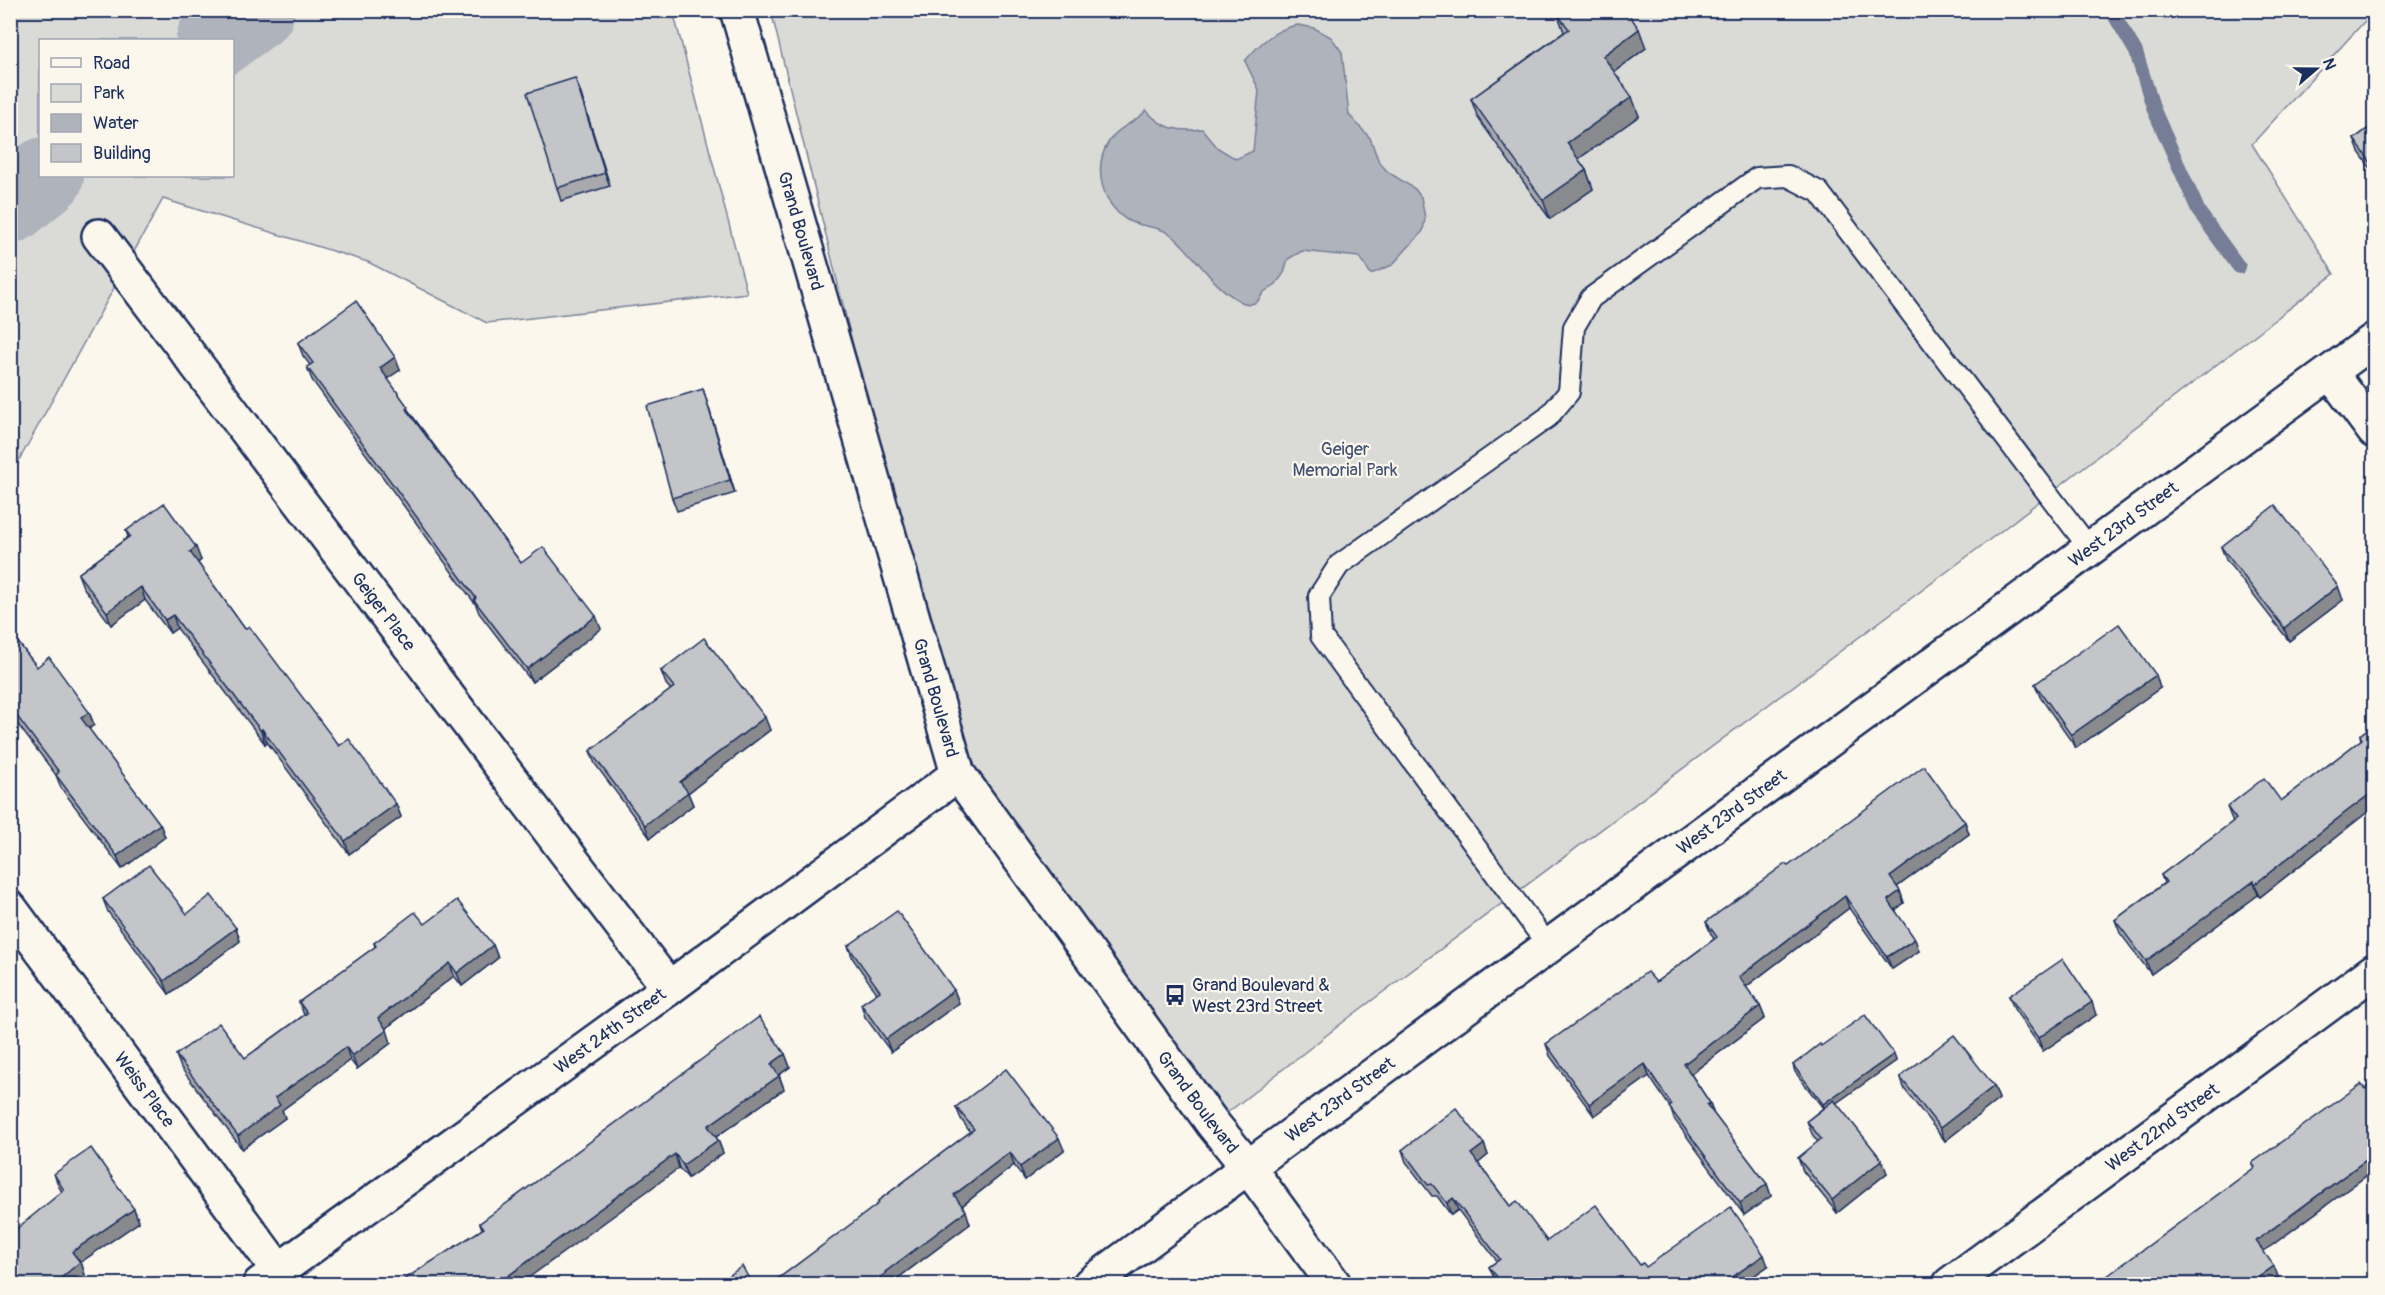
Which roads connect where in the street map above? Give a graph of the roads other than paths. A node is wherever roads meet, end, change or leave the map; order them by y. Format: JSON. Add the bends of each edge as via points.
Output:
{"nodes":[{"id":1,"x":737,"y":10,"type":"edge"},
{"id":2,"x":99,"y":236,"type":"dead end"},
{"id":3,"x":2374,"y":340,"type":"edge"},
{"id":4,"x":2331,"y":373,"type":"junction"},
{"id":5,"x":2374,"y":430,"type":"edge"},
{"id":6,"x":2090,"y":549,"type":"junction"},
{"id":7,"x":958,"y":774,"type":"junction"},
{"id":8,"x":10,"y":908,"type":"edge"},
{"id":9,"x":1549,"y":947,"type":"junction"},
{"id":10,"x":2374,"y":971,"type":"edge"},
{"id":11,"x":669,"y":988,"type":"junction"},
{"id":12,"x":1248,"y":1167,"type":"junction"},
{"id":13,"x":270,"y":1278,"type":"edge"},
{"id":14,"x":1090,"y":1284,"type":"edge"},
{"id":15,"x":1334,"y":1284,"type":"edge"},
{"id":16,"x":1950,"y":1284,"type":"edge"}],
"edges":[{"from":1,"to":7,"type":"street","name":"Grand Boulevard"},
{"from":2,"to":11,"type":"street","name":"Geiger Place"},
{"from":3,"to":4,"type":"street","name":"West 23rd Street"},
{"from":4,"to":5,"type":"street"},
{"from":4,"to":6,"type":"street","name":"West 23rd Street"},
{"from":6,"to":9,"type":"street","name":"West 23rd Street"},
{"from":6,"to":9,"type":"lane","via":[[1819,192],[1788,176],[1757,178],[1591,298],[1574,327],[1569,392],[1548,417],[1339,565],[1319,596],[1321,636]]},
{"from":7,"to":11,"type":"street","name":"West 24th Street"},
{"from":7,"to":12,"type":"street","name":"Grand Boulevard"},
{"from":8,"to":13,"type":"street","name":"Weiss Place"},
{"from":9,"to":12,"type":"street","name":"West 23rd Street"},
{"from":10,"to":16,"type":"street","name":"West 22nd Street"},
{"from":11,"to":13,"type":"street","name":"West 24th Street"},
{"from":12,"to":14,"type":"street","name":"West 23rd Street"},
{"from":12,"to":15,"type":"street","name":"Grand Boulevard"}]}
